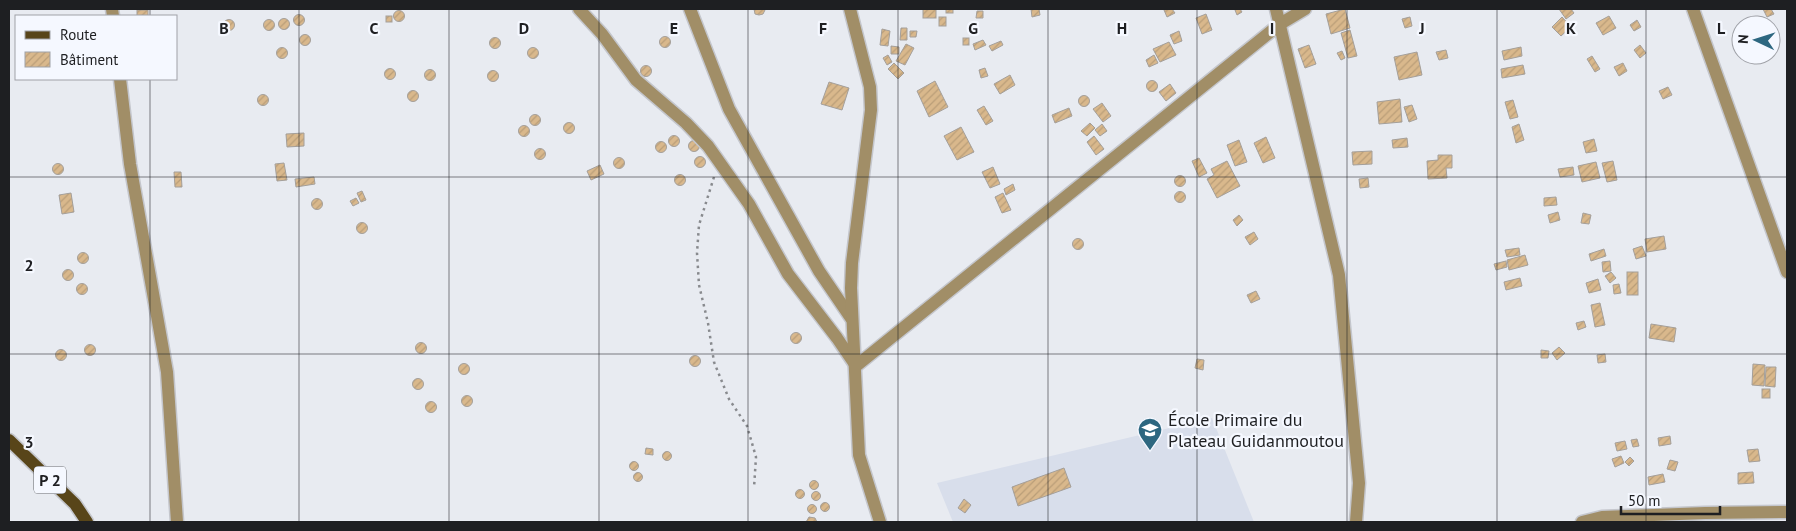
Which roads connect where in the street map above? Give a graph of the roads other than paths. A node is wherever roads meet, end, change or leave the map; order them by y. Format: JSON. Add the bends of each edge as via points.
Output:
{"nodes":[{"id":1,"x":579,"y":9,"type":"edge"},
{"id":2,"x":690,"y":9,"type":"edge"},
{"id":3,"x":850,"y":9,"type":"edge"},
{"id":4,"x":1276,"y":9,"type":"edge"},
{"id":5,"x":1305,"y":9,"type":"edge"},
{"id":6,"x":1693,"y":9,"type":"edge"},
{"id":7,"x":1280,"y":24,"type":"junction"},
{"id":8,"x":120,"y":80,"type":"edge"},
{"id":9,"x":1787,"y":272,"type":"edge"},
{"id":10,"x":851,"y":318,"type":"junction"},
{"id":11,"x":856,"y":366,"type":"junction"},
{"id":12,"x":9,"y":440,"type":"edge"},
{"id":13,"x":1787,"y":512,"type":"edge"},
{"id":14,"x":87,"y":522,"type":"edge"},
{"id":15,"x":177,"y":522,"type":"edge"},
{"id":16,"x":880,"y":522,"type":"edge"},
{"id":17,"x":1356,"y":522,"type":"edge"},
{"id":18,"x":1582,"y":522,"type":"edge"}],
"edges":[{"from":1,"to":11,"type":"street","via":[[636,80],[686,122],[708,146],[749,204],[788,274]]},
{"from":2,"to":10,"type":"street","via":[[729,109],[818,271]]},
{"from":3,"to":10,"type":"street","via":[[870,87],[871,110],[852,263]]},
{"from":4,"to":7,"type":"street"},
{"from":5,"to":7,"type":"street"},
{"from":6,"to":9,"type":"street"},
{"from":7,"to":11,"type":"street"},
{"from":7,"to":17,"type":"street","via":[[1339,275],[1359,483]]},
{"from":8,"to":15,"type":"street","via":[[130,164],[167,372]]},
{"from":10,"to":11,"type":"street"},
{"from":11,"to":16,"type":"street","via":[[859,455]]},
{"from":12,"to":14,"type":"main road","number":"P 2","via":[[75,504]]},
{"from":13,"to":18,"type":"street","via":[[1602,517]]}]}
